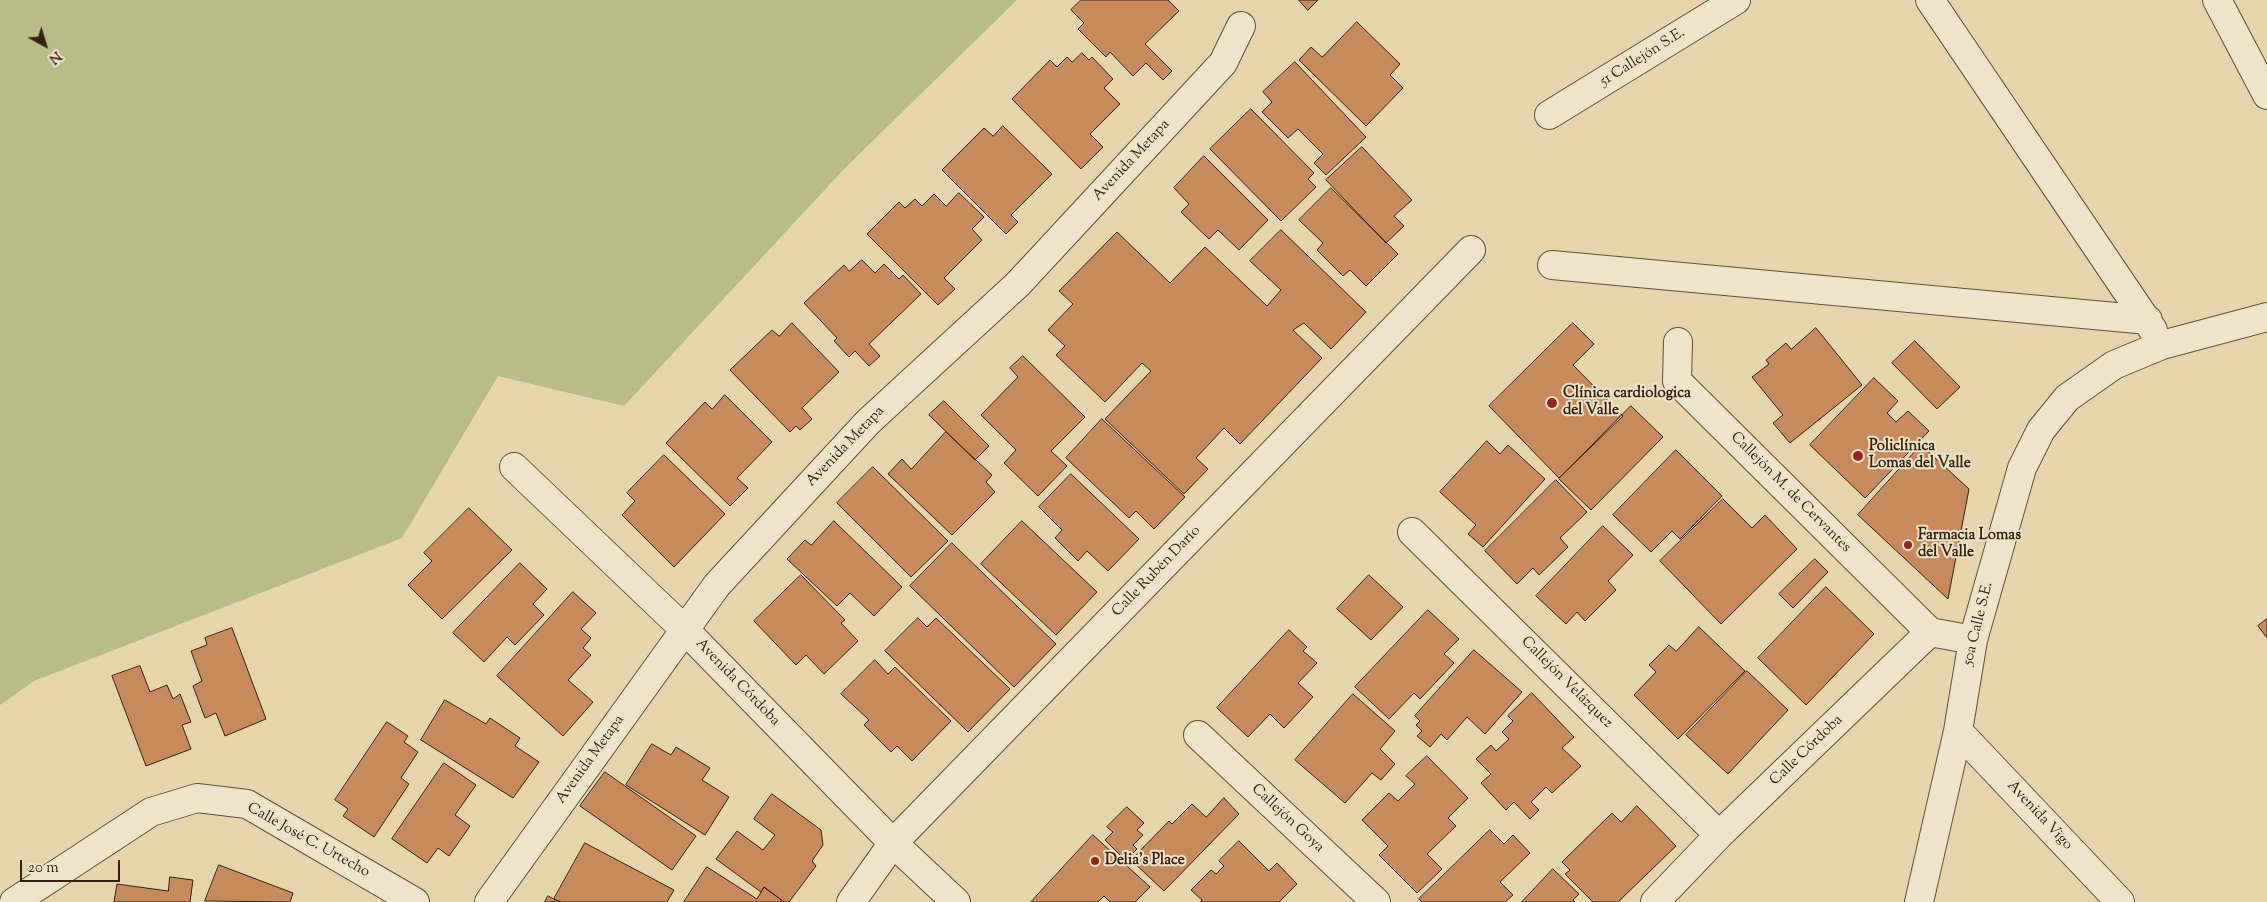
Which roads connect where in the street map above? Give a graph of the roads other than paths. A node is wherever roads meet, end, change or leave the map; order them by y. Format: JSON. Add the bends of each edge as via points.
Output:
{"nodes":[{"id":1,"x":1736,"y":0,"type":"edge"},
{"id":2,"x":1930,"y":0,"type":"edge"},
{"id":3,"x":2217,"y":0,"type":"edge"},
{"id":4,"x":1240,"y":26,"type":"dead end"},
{"id":5,"x":2267,"y":95,"type":"edge"},
{"id":6,"x":1549,"y":115,"type":"dead end"},
{"id":7,"x":1472,"y":250,"type":"dead end"},
{"id":8,"x":1552,"y":265,"type":"dead end"},
{"id":9,"x":2267,"y":318,"type":"edge"},
{"id":10,"x":2148,"y":320,"type":"junction"},
{"id":11,"x":1678,"y":342,"type":"dead end"},
{"id":12,"x":2162,"y":345,"type":"junction"},
{"id":13,"x":514,"y":468,"type":"dead end"},
{"id":14,"x":1412,"y":532,"type":"dead end"},
{"id":15,"x":685,"y":630,"type":"junction"},
{"id":16,"x":1930,"y":632,"type":"junction"},
{"id":17,"x":1973,"y":640,"type":"junction"},
{"id":18,"x":1958,"y":730,"type":"junction"},
{"id":19,"x":1198,"y":735,"type":"dead end"},
{"id":20,"x":1719,"y":835,"type":"junction"},
{"id":21,"x":894,"y":842,"type":"junction"},
{"id":22,"x":14,"y":902,"type":"edge"},
{"id":23,"x":416,"y":902,"type":"edge"},
{"id":24,"x":489,"y":902,"type":"edge"},
{"id":25,"x":851,"y":902,"type":"edge"},
{"id":26,"x":956,"y":902,"type":"edge"},
{"id":27,"x":1376,"y":902,"type":"edge"},
{"id":28,"x":1655,"y":902,"type":"edge"},
{"id":29,"x":1919,"y":902,"type":"edge"},
{"id":30,"x":2120,"y":902,"type":"edge"}],
"edges":[{"from":1,"to":6,"type":"street","name":"51 Callejón S.E."},
{"from":2,"to":10,"type":"street"},
{"from":3,"to":5,"type":"street"},
{"from":4,"to":15,"type":"street","name":"Avenida Metapa","via":[[1223,62],[1018,284],[868,422],[717,585]]},
{"from":7,"to":21,"type":"street","name":"Calle Rubén Darío"},
{"from":8,"to":10,"type":"street"},
{"from":9,"to":12,"type":"street","name":"50a Calle S.E."},
{"from":10,"to":12,"type":"street"},
{"from":11,"to":16,"type":"street","name":"Callejón M. de Cervantes","via":[[1677,381]]},
{"from":12,"to":17,"type":"street","name":"50a Calle S.E.","via":[[2114,365],[2067,398],[2040,430],[2022,468]]},
{"from":13,"to":15,"type":"street","name":"Avenida Córdoba"},
{"from":14,"to":20,"type":"street","name":"Callejón Velázquez"},
{"from":15,"to":21,"type":"street","name":"Avenida Córdoba"},
{"from":15,"to":24,"type":"street","name":"Avenida Metapa"},
{"from":16,"to":17,"type":"street"},
{"from":16,"to":20,"type":"street","name":"Calle Córdoba"},
{"from":17,"to":18,"type":"street","name":"50a Calle S.E."},
{"from":18,"to":29,"type":"street","name":"50a Calle S.E."},
{"from":18,"to":30,"type":"street","name":"Avenida Vigo"},
{"from":19,"to":27,"type":"street","name":"Callejón Goya"},
{"from":20,"to":28,"type":"street","name":"Calle Córdoba"},
{"from":21,"to":25,"type":"street","name":"Calle Rubén Darío"},
{"from":21,"to":26,"type":"street","name":"Avenida Córdoba"},
{"from":22,"to":23,"type":"street","name":"Calle José C. Urtecho","via":[[151,812],[197,798],[247,804]]}]}
